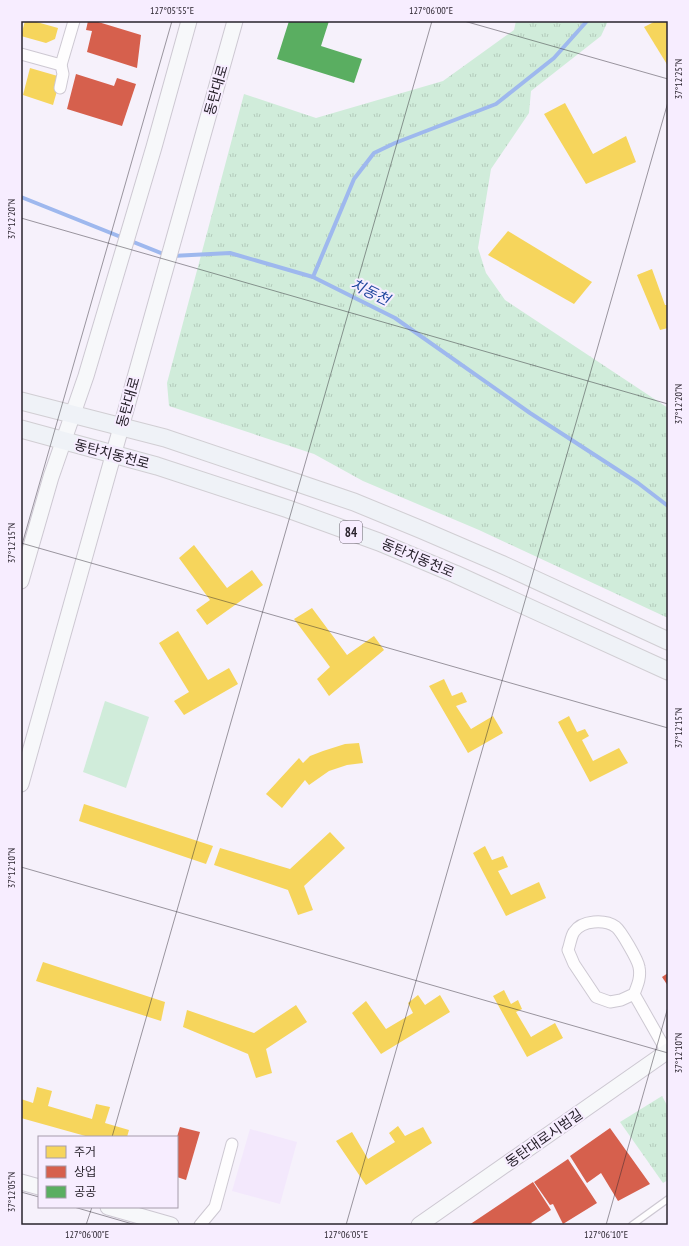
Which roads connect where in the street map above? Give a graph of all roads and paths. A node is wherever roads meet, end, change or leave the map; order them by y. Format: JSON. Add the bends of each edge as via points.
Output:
{"nodes":[{"id":1,"x":74,"y":21,"type":"edge"},
{"id":2,"x":189,"y":21,"type":"edge"},
{"id":3,"x":235,"y":21,"type":"edge"},
{"id":4,"x":21,"y":54,"type":"edge"},
{"id":5,"x":61,"y":65,"type":"junction"},
{"id":6,"x":60,"y":88,"type":"dead end"},
{"id":7,"x":21,"y":401,"type":"edge"},
{"id":8,"x":73,"y":415,"type":"junction"},
{"id":9,"x":121,"y":427,"type":"junction"},
{"id":10,"x":21,"y":430,"type":"edge"},
{"id":11,"x":64,"y":441,"type":"junction"},
{"id":12,"x":114,"y":454,"type":"junction"},
{"id":13,"x":21,"y":581,"type":"edge"},
{"id":14,"x":668,"y":641,"type":"edge"},
{"id":15,"x":668,"y":671,"type":"edge"},
{"id":16,"x":21,"y":784,"type":"edge"},
{"id":17,"x":634,"y":994,"type":"junction"},
{"id":18,"x":668,"y":1052,"type":"edge"},
{"id":19,"x":232,"y":1144,"type":"dead end"},
{"id":20,"x":21,"y":1182,"type":"edge"},
{"id":21,"x":38,"y":1187,"type":"edge"},
{"id":22,"x":668,"y":1199,"type":"edge"},
{"id":23,"x":112,"y":1208,"type":"edge"},
{"id":24,"x":172,"y":1225,"type":"edge"},
{"id":25,"x":200,"y":1225,"type":"edge"},
{"id":26,"x":419,"y":1225,"type":"edge"},
{"id":27,"x":632,"y":1225,"type":"edge"}],
"edges":[{"from":1,"to":5,"type":"street"},
{"from":2,"to":8,"type":"main road","via":[[157,138]]},
{"from":3,"to":9,"type":"main road","name":"동탄대로"},
{"from":4,"to":5,"type":"street"},
{"from":5,"to":6,"type":"street","via":[[63,74]]},
{"from":7,"to":8,"type":"main road","name":"동탄치동천로","number":"84"},
{"from":8,"to":9,"type":"main road","name":"동탄치동천로","number":"84"},
{"from":8,"to":11,"type":"main road"},
{"from":9,"to":12,"type":"main road","name":"동탄대로"},
{"from":9,"to":14,"type":"main road","name":"동탄치동천로","number":"84","via":[[165,438],[354,502],[494,561]]},
{"from":10,"to":11,"type":"main road","name":"동탄치동천로","number":"84"},
{"from":11,"to":12,"type":"main road","name":"동탄치동천로","number":"84"},
{"from":11,"to":13,"type":"main road"},
{"from":12,"to":15,"type":"main road","name":"동탄치동천로","number":"84","via":[[288,509],[399,549]]},
{"from":12,"to":16,"type":"main road","name":"동탄대로"},
{"from":17,"to":17,"type":"street","via":[[610,1002],[596,996],[574,964],[568,950],[574,932],[587,922],[606,922],[617,927],[639,965],[640,980]]},
{"from":17,"to":18,"type":"street"},
{"from":18,"to":26,"type":"main road","name":"동탄대로시범길"},
{"from":19,"to":25,"type":"street","via":[[215,1207]]},
{"from":20,"to":21,"type":"main road"},
{"from":22,"to":27,"type":"lane"},
{"from":23,"to":24,"type":"main road"}]}
